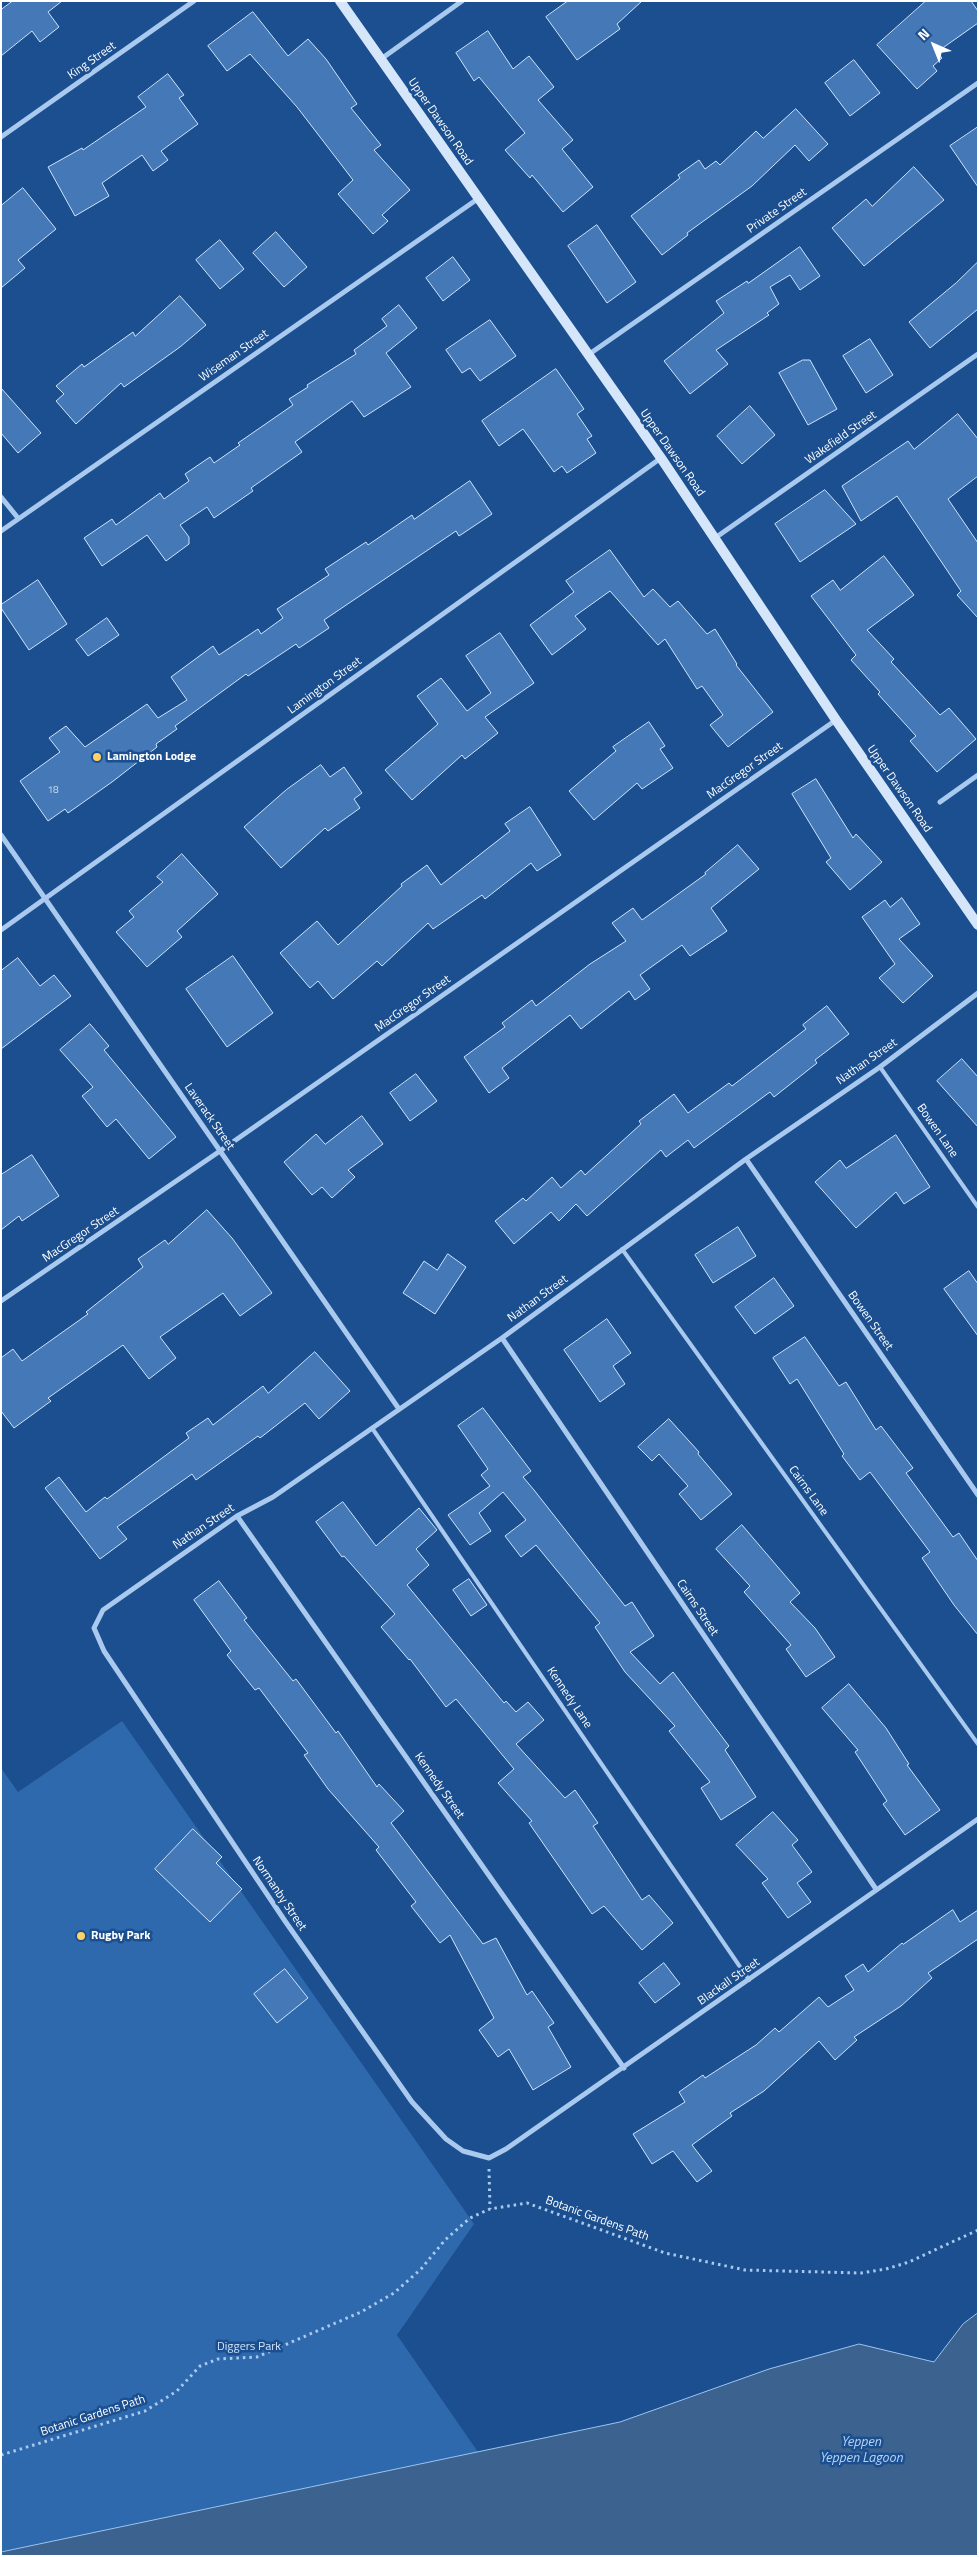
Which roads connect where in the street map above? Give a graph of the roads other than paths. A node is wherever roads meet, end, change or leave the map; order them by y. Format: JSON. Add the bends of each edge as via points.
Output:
{"nodes":[{"id":1,"x":194,"y":1,"type":"edge"},
{"id":2,"x":340,"y":1,"type":"edge"},
{"id":3,"x":462,"y":1,"type":"edge"},
{"id":4,"x":380,"y":60,"type":"junction"},
{"id":5,"x":978,"y":83,"type":"edge"},
{"id":6,"x":1,"y":137,"type":"edge"},
{"id":7,"x":479,"y":198,"type":"junction"},
{"id":8,"x":978,"y":354,"type":"edge"},
{"id":9,"x":588,"y":355,"type":"junction"},
{"id":10,"x":661,"y":458,"type":"junction"},
{"id":11,"x":1,"y":497,"type":"edge"},
{"id":12,"x":18,"y":518,"type":"junction"},
{"id":13,"x":1,"y":530,"type":"edge"},
{"id":14,"x":715,"y":538,"type":"junction"},
{"id":15,"x":836,"y":720,"type":"junction"},
{"id":16,"x":978,"y":775,"type":"edge"},
{"id":17,"x":940,"y":802,"type":"dead end"},
{"id":18,"x":1,"y":835,"type":"edge"},
{"id":19,"x":44,"y":900,"type":"junction"},
{"id":20,"x":978,"y":925,"type":"edge"},
{"id":21,"x":1,"y":930,"type":"edge"},
{"id":22,"x":978,"y":993,"type":"edge"},
{"id":23,"x":880,"y":1067,"type":"junction"},
{"id":24,"x":220,"y":1151,"type":"junction"},
{"id":25,"x":746,"y":1158,"type":"junction"},
{"id":26,"x":978,"y":1207,"type":"edge"},
{"id":27,"x":622,"y":1250,"type":"junction"},
{"id":28,"x":1,"y":1301,"type":"edge"},
{"id":29,"x":502,"y":1338,"type":"junction"},
{"id":30,"x":399,"y":1410,"type":"junction"},
{"id":31,"x":372,"y":1428,"type":"junction"},
{"id":32,"x":978,"y":1495,"type":"edge"},
{"id":33,"x":237,"y":1516,"type":"junction"},
{"id":34,"x":103,"y":1610,"type":"joint"},
{"id":35,"x":978,"y":1744,"type":"edge"},
{"id":36,"x":978,"y":1819,"type":"edge"},
{"id":37,"x":876,"y":1889,"type":"junction"},
{"id":38,"x":748,"y":1980,"type":"junction"},
{"id":39,"x":624,"y":2068,"type":"junction"},
{"id":40,"x":489,"y":2158,"type":"joint"}],
"edges":[{"from":1,"to":6,"type":"street","name":"King Street"},
{"from":2,"to":4,"type":"street","name":"Upper Dawson Road"},
{"from":3,"to":4,"type":"street"},
{"from":4,"to":7,"type":"street","name":"Upper Dawson Road"},
{"from":5,"to":9,"type":"street","name":"Private Street"},
{"from":7,"to":9,"type":"street","name":"Upper Dawson Road"},
{"from":7,"to":12,"type":"street","name":"Wiseman Street"},
{"from":8,"to":14,"type":"street","name":"Wakefield Street"},
{"from":9,"to":10,"type":"street","name":"Upper Dawson Road"},
{"from":10,"to":14,"type":"street","name":"Upper Dawson Road"},
{"from":10,"to":19,"type":"street","name":"Lamington Street"},
{"from":11,"to":12,"type":"street"},
{"from":12,"to":13,"type":"street","name":"Wiseman Street"},
{"from":14,"to":15,"type":"street","name":"Upper Dawson Road"},
{"from":15,"to":20,"type":"street","name":"Upper Dawson Road"},
{"from":15,"to":24,"type":"street","name":"MacGregor Street"},
{"from":16,"to":17,"type":"street"},
{"from":18,"to":19,"type":"street","name":"Laverack Street"},
{"from":19,"to":21,"type":"street","name":"Lamington Street"},
{"from":19,"to":24,"type":"street","name":"Laverack Street"},
{"from":22,"to":23,"type":"street","name":"Nathan Street"},
{"from":23,"to":25,"type":"street","name":"Nathan Street"},
{"from":23,"to":26,"type":"lane","name":"Bowen Lane"},
{"from":24,"to":28,"type":"street","name":"MacGregor Street"},
{"from":24,"to":30,"type":"street","name":"Laverack Street"},
{"from":25,"to":27,"type":"street","name":"Nathan Street"},
{"from":25,"to":32,"type":"street","name":"Bowen Street"},
{"from":27,"to":29,"type":"street","name":"Nathan Street"},
{"from":27,"to":35,"type":"lane","name":"Cairns Lane"},
{"from":29,"to":30,"type":"street","name":"Nathan Street"},
{"from":29,"to":37,"type":"street","name":"Cairns Street"},
{"from":30,"to":31,"type":"street","name":"Nathan Street"},
{"from":31,"to":33,"type":"street","name":"Nathan Street","via":[[273,1497]]},
{"from":31,"to":38,"type":"lane","name":"Kennedy Lane"},
{"from":33,"to":34,"type":"street","name":"Nathan Street"},
{"from":33,"to":39,"type":"street","name":"Kennedy Street"},
{"from":34,"to":40,"type":"street","name":"Normanby Street","via":[[94,1628],[104,1651],[285,1921],[401,2086],[446,2139],[463,2151]]},
{"from":36,"to":37,"type":"street","name":"Blackall Street"},
{"from":37,"to":38,"type":"street","name":"Blackall Street"},
{"from":38,"to":39,"type":"street","name":"Blackall Street"},
{"from":39,"to":40,"type":"street","name":"Blackall Street"}]}
